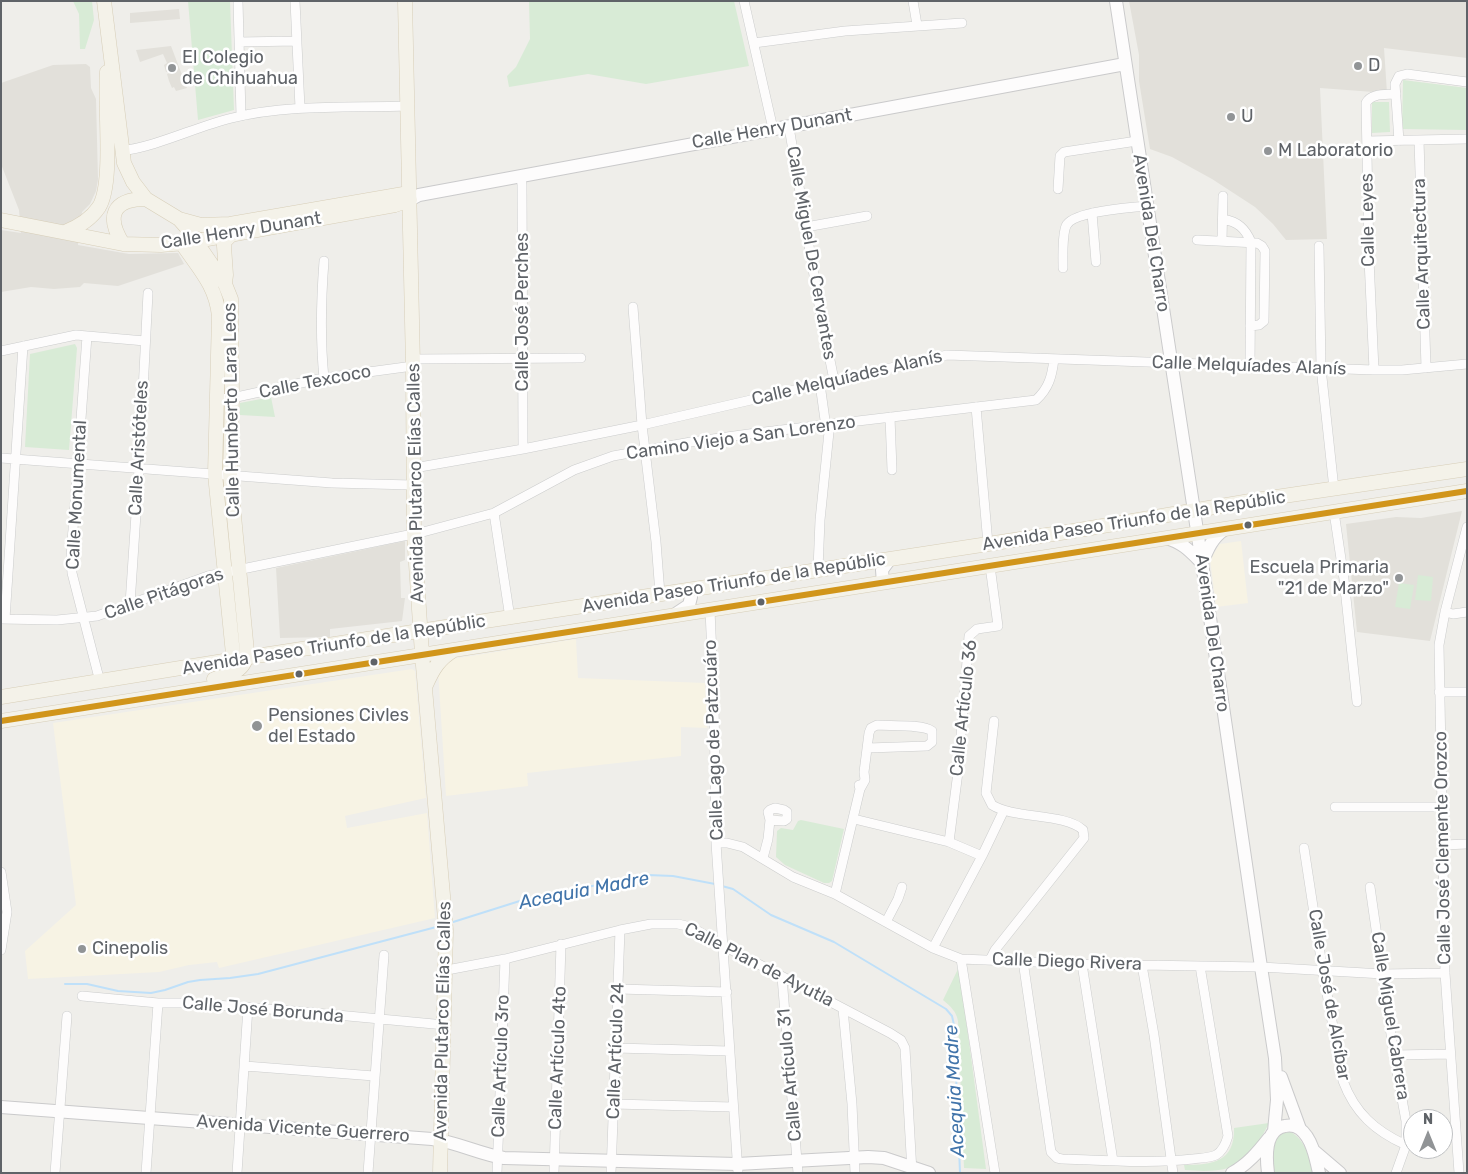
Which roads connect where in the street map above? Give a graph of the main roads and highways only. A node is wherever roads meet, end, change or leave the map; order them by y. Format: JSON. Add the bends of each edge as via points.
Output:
{"nodes":[{"id":1,"x":104,"y":1,"type":"edge"},
{"id":2,"x":405,"y":1,"type":"edge"},
{"id":3,"x":110,"y":53,"type":"junction"},
{"id":4,"x":413,"y":196,"type":"junction"},
{"id":5,"x":146,"y":199,"type":"junction"},
{"id":6,"x":179,"y":219,"type":"junction"},
{"id":7,"x":1,"y":220,"type":"edge"},
{"id":8,"x":65,"y":232,"type":"junction"},
{"id":9,"x":231,"y":235,"type":"junction"},
{"id":10,"x":191,"y":242,"type":"junction"},
{"id":11,"x":123,"y":244,"type":"junction"},
{"id":12,"x":225,"y":284,"type":"junction"},
{"id":13,"x":1467,"y":469,"type":"edge"},
{"id":14,"x":1467,"y":491,"type":"edge"},
{"id":15,"x":232,"y":571,"type":"junction"},
{"id":16,"x":420,"y":632,"type":"junction"},
{"id":17,"x":456,"y":649,"type":"junction"},
{"id":18,"x":422,"y":654,"type":"junction"},
{"id":19,"x":247,"y":658,"type":"junction"},
{"id":20,"x":230,"y":660,"type":"junction"},
{"id":21,"x":211,"y":664,"type":"junction"},
{"id":22,"x":134,"y":676,"type":"junction"},
{"id":23,"x":212,"y":679,"type":"junction"},
{"id":24,"x":425,"y":688,"type":"junction"},
{"id":25,"x":168,"y":695,"type":"junction"},
{"id":26,"x":1,"y":697,"type":"edge"},
{"id":27,"x":94,"y":706,"type":"junction"},
{"id":28,"x":1,"y":721,"type":"edge"},
{"id":29,"x":440,"y":1173,"type":"edge"}],
"edges":[{"from":1,"to":3,"type":"main road"},
{"from":2,"to":4,"type":"main road","name":"Avenida Plutarco Elías Calles"},
{"from":3,"to":5,"type":"main road","name":"Calle Humberto Lara Leos","via":[[118,100],[121,151],[128,172]]},
{"from":3,"to":8,"type":"main road","via":[[106,81],[104,197],[88,219]]},
{"from":4,"to":6,"type":"main road","name":"Calle Henry Dunant","via":[[230,224],[207,225]]},
{"from":4,"to":9,"type":"main road","name":"Calle Henry Dunant","via":[[395,205]]},
{"from":4,"to":16,"type":"main road","name":"Avenida Plutarco Elías Calles","via":[[413,485]]},
{"from":5,"to":6,"type":"main road","name":"Calle Humberto Lara Leos"},
{"from":5,"to":11,"type":"main road","via":[[128,200],[117,209],[114,225]]},
{"from":6,"to":10,"type":"main road","name":"Calle Humberto Lara Leos"},
{"from":7,"to":8,"type":"main road","name":"Calle Henry Dunant"},
{"from":8,"to":11,"type":"main road","name":"Calle Henry Dunant"},
{"from":9,"to":10,"type":"main road","name":"Calle Henry Dunant"},
{"from":9,"to":12,"type":"main road","via":[[224,242]]},
{"from":10,"to":11,"type":"main road","name":"Calle Henry Dunant"},
{"from":10,"to":12,"type":"main road","name":"Calle Humberto Lara Leos"},
{"from":10,"to":15,"type":"main road","name":"Calle Humberto Lara Leos","via":[[185,248],[210,285],[219,316],[215,474]]},
{"from":12,"to":15,"type":"main road","name":"Calle Humberto Lara Leos","via":[[232,308]]},
{"from":13,"to":16,"type":"main road","name":"Avenida Paseo Triunfo de la Repúblic"},
{"from":14,"to":17,"type":"main road"},
{"from":15,"to":19,"type":"main road","name":"Calle Humberto Lara Leos"},
{"from":15,"to":20,"type":"main road","name":"Calle Humberto Lara Leos","via":[[233,654]]},
{"from":16,"to":18,"type":"main road","name":"Avenida Plutarco Elías Calles"},
{"from":16,"to":19,"type":"main road","name":"Avenida Paseo Triunfo de la Repúblic"},
{"from":17,"to":18,"type":"main road"},
{"from":17,"to":24,"type":"main road","via":[[444,656],[432,670]]},
{"from":18,"to":24,"type":"main road","name":"Avenida Plutarco Elías Calles"},
{"from":18,"to":25,"type":"main road"},
{"from":19,"to":20,"type":"main road","name":"Avenida Paseo Triunfo de la Repúblic"},
{"from":19,"to":23,"type":"main road","via":[[237,671]]},
{"from":20,"to":21,"type":"main road","name":"Avenida Paseo Triunfo de la Repúblic"},
{"from":21,"to":22,"type":"main road","name":"Avenida Paseo Triunfo de la Repúblic"},
{"from":21,"to":23,"type":"main road","via":[[221,670],[220,675]]},
{"from":22,"to":26,"type":"main road","name":"Avenida Paseo Triunfo de la Repúblic"},
{"from":22,"to":27,"type":"main road","via":[[126,685],[97,691]]},
{"from":23,"to":25,"type":"main road","via":[[180,685]]},
{"from":24,"to":29,"type":"main road","name":"Avenida Plutarco Elías Calles","via":[[446,924]]},
{"from":25,"to":27,"type":"main road"},
{"from":27,"to":28,"type":"main road"}]}
